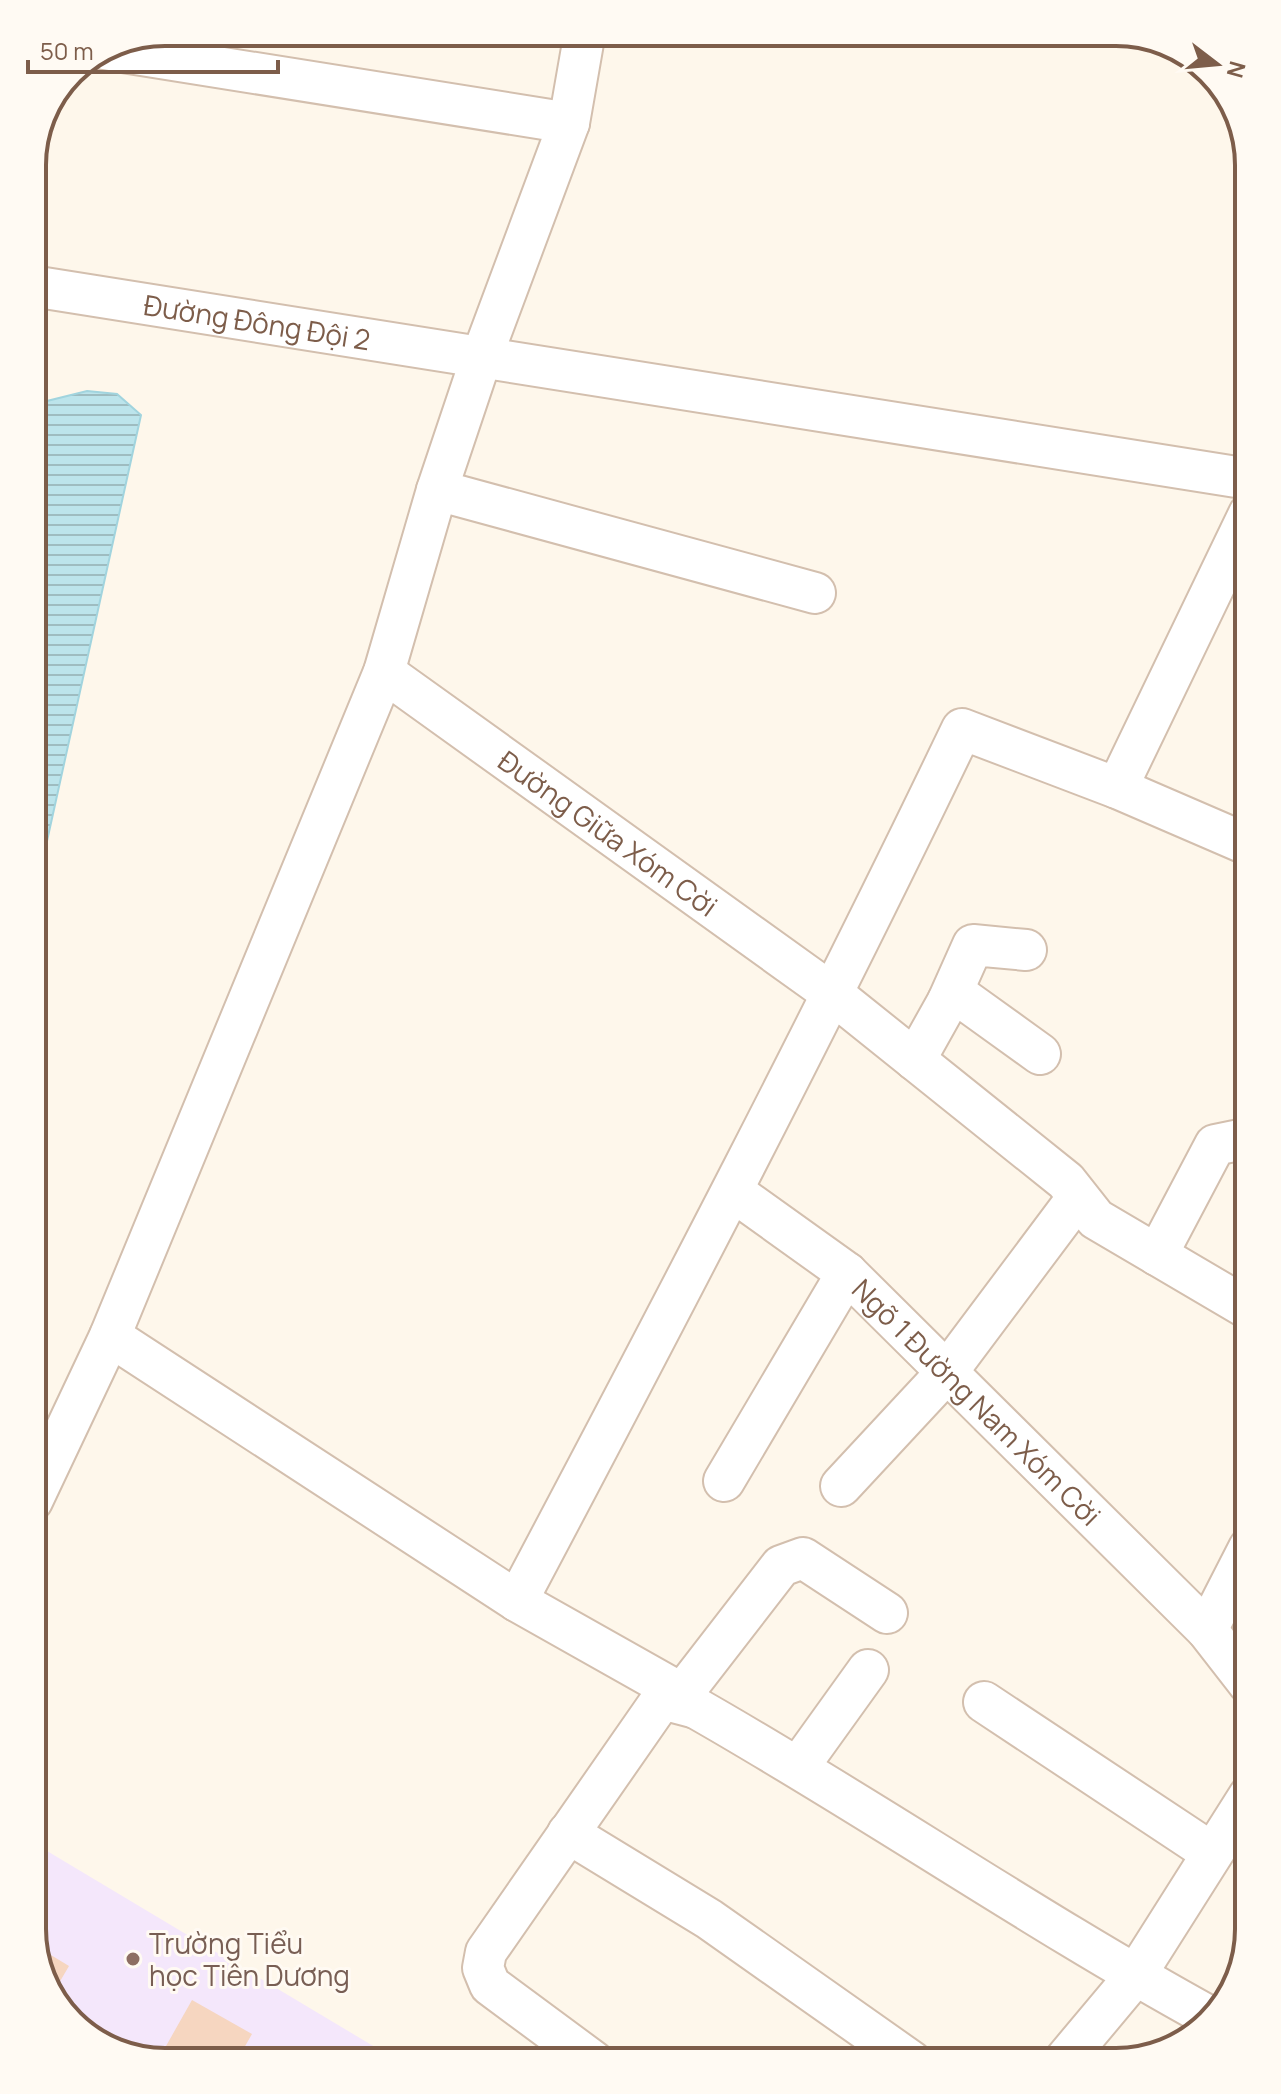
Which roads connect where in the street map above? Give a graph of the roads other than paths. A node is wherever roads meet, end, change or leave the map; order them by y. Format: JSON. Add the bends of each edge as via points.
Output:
{"nodes":[{"id":1,"x":582,"y":46,"type":"edge"},
{"id":2,"x":127,"y":53,"type":"edge"},
{"id":3,"x":569,"y":123,"type":"junction"},
{"id":4,"x":46,"y":288,"type":"edge"},
{"id":5,"x":481,"y":359,"type":"junction"},
{"id":6,"x":1235,"y":477,"type":"edge"},
{"id":7,"x":437,"y":490,"type":"junction"},
{"id":8,"x":1235,"y":543,"type":"edge"},
{"id":9,"x":815,"y":593,"type":"dead end"},
{"id":10,"x":384,"y":672,"type":"junction"},
{"id":11,"x":1117,"y":788,"type":"junction"},
{"id":12,"x":1235,"y":839,"type":"edge"},
{"id":13,"x":1026,"y":950,"type":"dead end"},
{"id":14,"x":834,"y":995,"type":"junction"},
{"id":15,"x":948,"y":1001,"type":"junction"},
{"id":16,"x":1040,"y":1054,"type":"dead end"},
{"id":17,"x":915,"y":1060,"type":"junction"},
{"id":18,"x":1235,"y":1141,"type":"edge"},
{"id":19,"x":734,"y":1192,"type":"junction"},
{"id":20,"x":1078,"y":1197,"type":"junction"},
{"id":21,"x":1157,"y":1255,"type":"junction"},
{"id":22,"x":847,"y":1273,"type":"junction"},
{"id":23,"x":1235,"y":1301,"type":"edge"},
{"id":24,"x":110,"y":1336,"type":"junction"},
{"id":25,"x":947,"y":1372,"type":"junction"},
{"id":26,"x":46,"y":1471,"type":"edge"},
{"id":27,"x":724,"y":1481,"type":"dead end"},
{"id":28,"x":841,"y":1486,"type":"dead end"},
{"id":29,"x":1235,"y":1575,"type":"edge"},
{"id":30,"x":517,"y":1601,"type":"junction"},
{"id":31,"x":887,"y":1613,"type":"dead end"},
{"id":32,"x":1207,"y":1630,"type":"junction"},
{"id":33,"x":1235,"y":1666,"type":"edge"},
{"id":34,"x":868,"y":1670,"type":"dead end"},
{"id":35,"x":689,"y":1701,"type":"junction"},
{"id":36,"x":984,"y":1702,"type":"dead end"},
{"id":37,"x":799,"y":1766,"type":"junction"},
{"id":38,"x":1235,"y":1818,"type":"edge"},
{"id":39,"x":568,"y":1833,"type":"junction"},
{"id":40,"x":1212,"y":1853,"type":"junction"},
{"id":41,"x":1135,"y":1976,"type":"junction"},
{"id":42,"x":1200,"y":2012,"type":"edge"},
{"id":43,"x":575,"y":2048,"type":"edge"},
{"id":44,"x":892,"y":2048,"type":"edge"},
{"id":45,"x":1075,"y":2048,"type":"edge"}],
"edges":[{"from":1,"to":3,"type":"street"},
{"from":2,"to":3,"type":"street"},
{"from":3,"to":5,"type":"street"},
{"from":4,"to":5,"type":"street","name":"Đường Đông Đội 2"},
{"from":5,"to":6,"type":"street","name":"Đường Đông Đội 2"},
{"from":5,"to":7,"type":"street"},
{"from":7,"to":9,"type":"street"},
{"from":7,"to":10,"type":"street"},
{"from":8,"to":11,"type":"street"},
{"from":10,"to":14,"type":"street","name":"Đường Giữa Xóm Cời"},
{"from":10,"to":24,"type":"street"},
{"from":11,"to":12,"type":"street"},
{"from":11,"to":14,"type":"street","via":[[962,729]]},
{"from":13,"to":15,"type":"street","via":[[973,945]]},
{"from":14,"to":17,"type":"street","name":"Đường Giữa Xóm Cời"},
{"from":14,"to":19,"type":"street"},
{"from":15,"to":16,"type":"street","via":[[965,1000]]},
{"from":15,"to":17,"type":"street"},
{"from":17,"to":20,"type":"street","name":"Đường Giữa Xóm Cời","via":[[1066,1181]]},
{"from":18,"to":21,"type":"street","via":[[1215,1145]]},
{"from":19,"to":22,"type":"street","name":"Ngõ 1 Đường Nam Xóm Cời"},
{"from":19,"to":30,"type":"street"},
{"from":20,"to":21,"type":"street","name":"Đường Giữa Xóm Cời","via":[[1096,1219]]},
{"from":20,"to":25,"type":"street"},
{"from":21,"to":23,"type":"street","name":"Đường Giữa Xóm Cời"},
{"from":22,"to":25,"type":"street","name":"Ngõ 1 Đường Nam Xóm Cời"},
{"from":22,"to":27,"type":"street"},
{"from":24,"to":26,"type":"street"},
{"from":24,"to":30,"type":"street"},
{"from":25,"to":28,"type":"street"},
{"from":25,"to":32,"type":"street","name":"Ngõ 1 Đường Nam Xóm Cời"},
{"from":29,"to":32,"type":"street"},
{"from":30,"to":35,"type":"street"},
{"from":31,"to":35,"type":"street","via":[[803,1558],[781,1566]]},
{"from":32,"to":33,"type":"street","name":"Ngõ 1 Đường Nam Xóm Cời"},
{"from":34,"to":37,"type":"street"},
{"from":35,"to":37,"type":"street"},
{"from":35,"to":39,"type":"street","via":[[662,1699]]},
{"from":36,"to":40,"type":"street"},
{"from":37,"to":41,"type":"street"},
{"from":38,"to":40,"type":"street"},
{"from":39,"to":43,"type":"street","via":[[486,1952],[483,1968],[490,1985]]},
{"from":39,"to":44,"type":"street","via":[[709,1919]]},
{"from":40,"to":41,"type":"street"},
{"from":41,"to":42,"type":"street"},
{"from":41,"to":45,"type":"street"}]}
